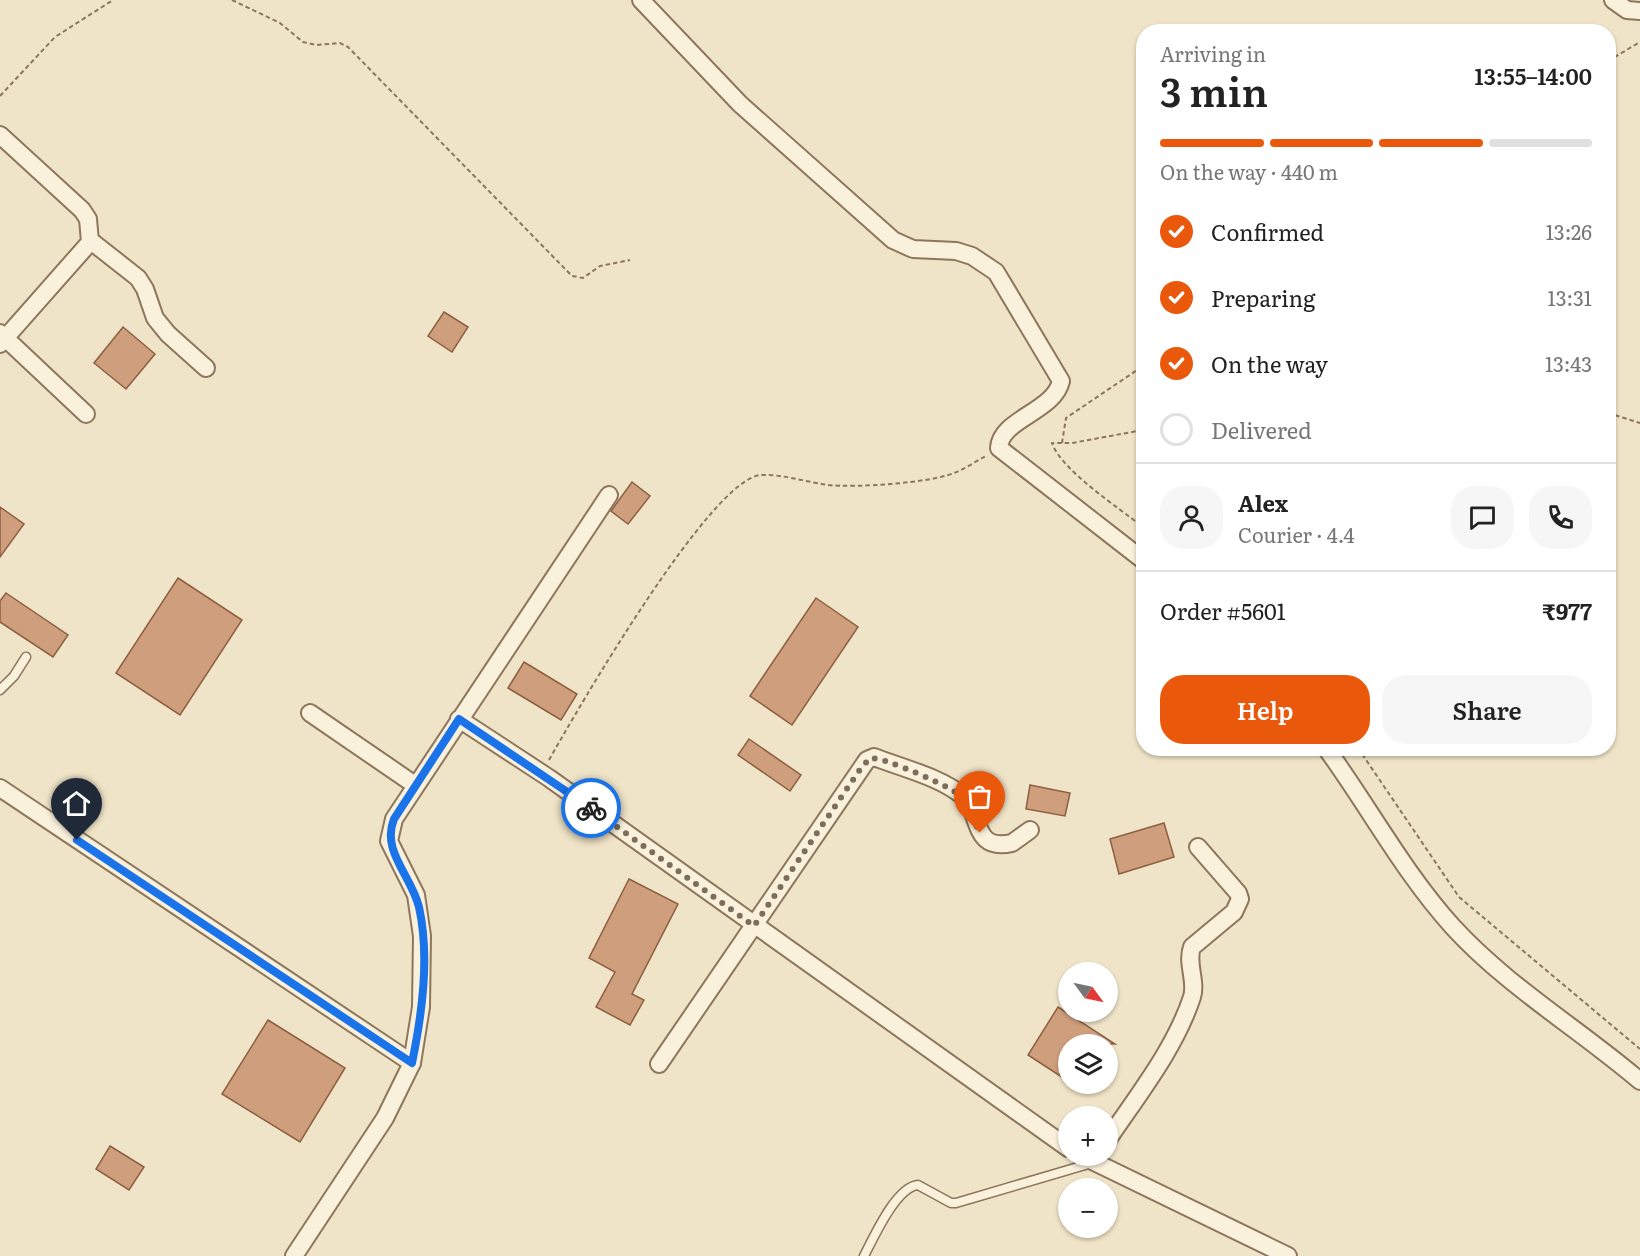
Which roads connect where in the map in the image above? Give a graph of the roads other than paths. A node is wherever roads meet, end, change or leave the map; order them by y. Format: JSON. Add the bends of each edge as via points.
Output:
{"nodes":[{"id":1,"x":641,"y":0,"type":"edge"},
{"id":2,"x":1613,"y":0,"type":"edge"},
{"id":3,"x":1640,"y":11,"type":"edge"},
{"id":4,"x":0,"y":135,"type":"edge"},
{"id":5,"x":90,"y":242,"type":"junction"},
{"id":6,"x":2,"y":338,"type":"edge"},
{"id":7,"x":206,"y":368,"type":"dead end"},
{"id":8,"x":86,"y":414,"type":"dead end"},
{"id":9,"x":609,"y":495,"type":"dead end"},
{"id":10,"x":1136,"y":555,"type":"edge"},
{"id":11,"x":26,"y":657,"type":"dead end"},
{"id":12,"x":0,"y":690,"type":"edge"},
{"id":13,"x":310,"y":713,"type":"dead end"},
{"id":14,"x":459,"y":719,"type":"junction"},
{"id":15,"x":1332,"y":756,"type":"edge"},
{"id":16,"x":415,"y":785,"type":"junction"},
{"id":17,"x":0,"y":788,"type":"edge"},
{"id":18,"x":1030,"y":830,"type":"dead end"},
{"id":19,"x":1198,"y":847,"type":"dead end"},
{"id":20,"x":754,"y":926,"type":"junction"},
{"id":21,"x":412,"y":1063,"type":"junction"},
{"id":22,"x":660,"y":1064,"type":"dead end"},
{"id":23,"x":1640,"y":1081,"type":"edge"},
{"id":24,"x":1118,"y":1124,"type":"edge"},
{"id":25,"x":1058,"y":1141,"type":"edge"},
{"id":26,"x":1066,"y":1166,"type":"edge"},
{"id":27,"x":1106,"y":1166,"type":"edge"},
{"id":28,"x":294,"y":1256,"type":"edge"},
{"id":29,"x":864,"y":1256,"type":"edge"},
{"id":30,"x":1288,"y":1256,"type":"edge"}],
"edges":[{"from":1,"to":10,"type":"street","via":[[740,104],[892,240],[914,249],[956,251],[972,256],[996,272],[1061,381],[1050,400],[1008,430],[999,448]]},
{"from":2,"to":3,"type":"street","via":[[1628,10]]},
{"from":4,"to":5,"type":"street","via":[[82,210],[88,219]]},
{"from":5,"to":6,"type":"street"},
{"from":5,"to":7,"type":"street","via":[[138,278],[155,318]]},
{"from":6,"to":8,"type":"street"},
{"from":9,"to":14,"type":"street"},
{"from":11,"to":12,"type":"lane"},
{"from":13,"to":16,"type":"street"},
{"from":14,"to":16,"type":"street"},
{"from":14,"to":20,"type":"street","via":[[542,773]]},
{"from":15,"to":23,"type":"street","via":[[1431,900],[1460,934]]},
{"from":16,"to":21,"type":"street","via":[[394,819],[389,836],[416,896],[422,928],[421,1007]]},
{"from":17,"to":21,"type":"street"},
{"from":18,"to":20,"type":"street","via":[[1012,843],[991,842],[980,833],[969,805],[958,793],[870,758]]},
{"from":19,"to":24,"type":"street","via":[[1238,893],[1239,904],[1192,947],[1194,987],[1186,1014]]},
{"from":20,"to":22,"type":"street"},
{"from":20,"to":25,"type":"street"},
{"from":21,"to":28,"type":"street","via":[[385,1118]]},
{"from":26,"to":29,"type":"lane","via":[[956,1203],[918,1185],[911,1186],[893,1204]]},
{"from":27,"to":30,"type":"street"}]}
